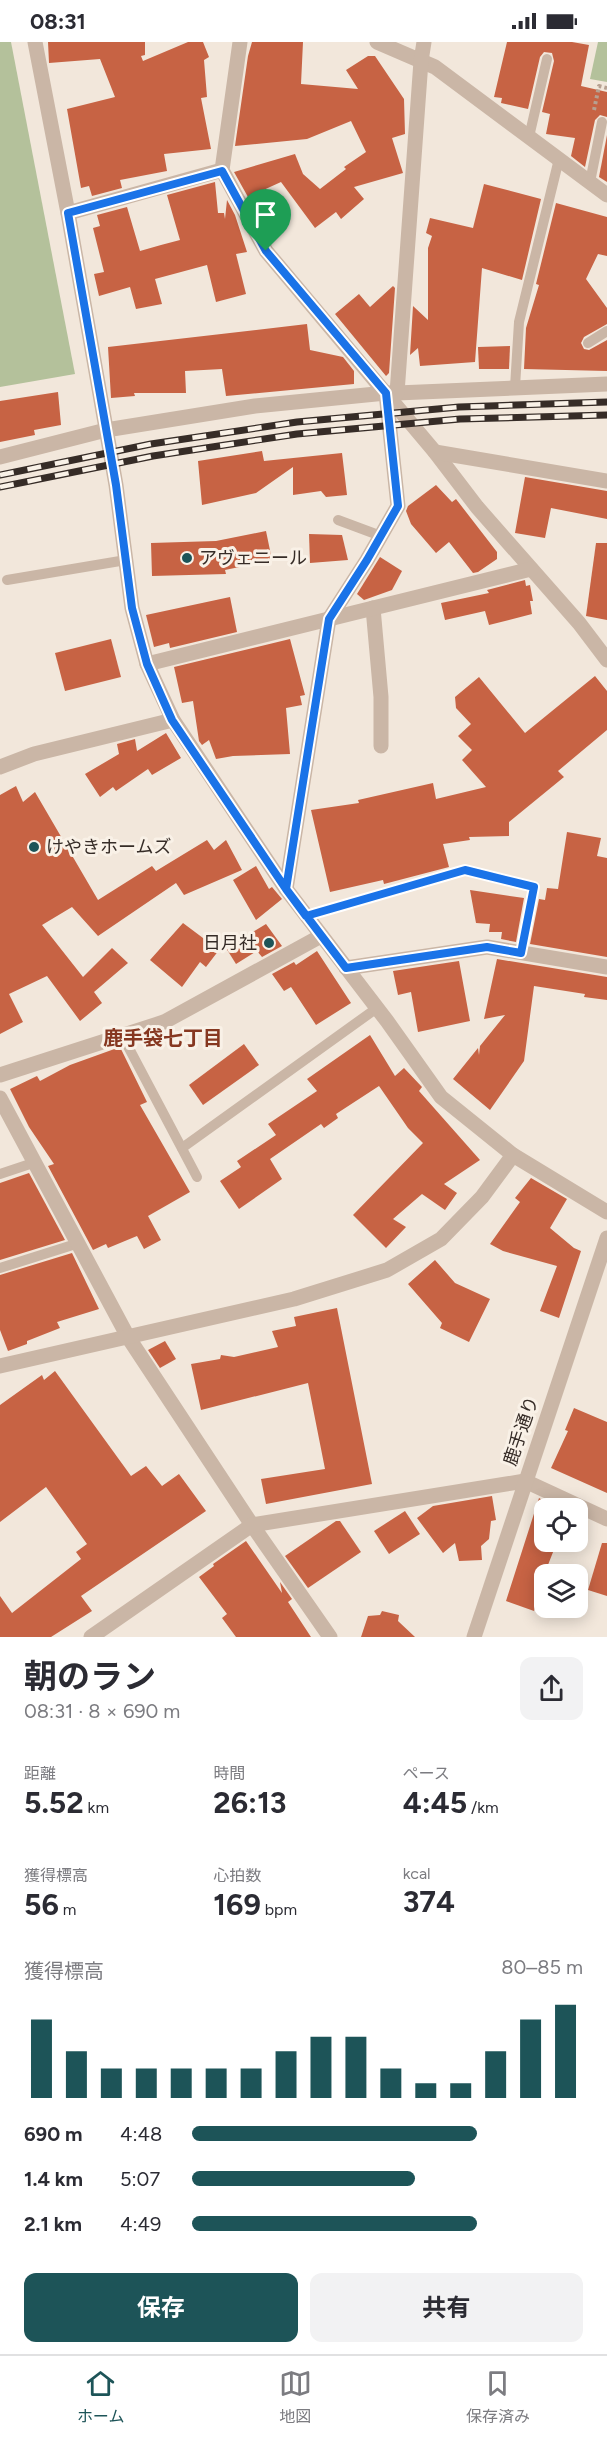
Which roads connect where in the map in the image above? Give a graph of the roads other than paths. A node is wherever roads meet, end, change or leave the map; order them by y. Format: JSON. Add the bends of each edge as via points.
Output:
{"nodes":[{"id":1,"x":35,"y":42,"type":"edge"},
{"id":2,"x":240,"y":42,"type":"edge"},
{"id":3,"x":377,"y":42,"type":"edge"},
{"id":4,"x":424,"y":42,"type":"edge"},
{"id":5,"x":547,"y":59,"type":"dead end"},
{"id":6,"x":421,"y":61,"type":"junction"},
{"id":7,"x":602,"y":122,"type":"dead end"},
{"id":8,"x":529,"y":137,"type":"junction"},
{"id":9,"x":559,"y":159,"type":"junction"},
{"id":10,"x":222,"y":171,"type":"junction"},
{"id":11,"x":590,"y":182,"type":"junction"},
{"id":12,"x":607,"y":195,"type":"edge"},
{"id":13,"x":68,"y":213,"type":"junction"},
{"id":14,"x":607,"y":331,"type":"edge"},
{"id":15,"x":588,"y":343,"type":"dead end"},
{"id":16,"x":607,"y":384,"type":"edge"},
{"id":17,"x":515,"y":387,"type":"junction"},
{"id":18,"x":391,"y":393,"type":"junction"},
{"id":19,"x":106,"y":430,"type":"junction"},
{"id":20,"x":435,"y":452,"type":"junction"},
{"id":21,"x":0,"y":457,"type":"edge"},
{"id":22,"x":607,"y":481,"type":"edge"},
{"id":23,"x":338,"y":520,"type":"dead end"},
{"id":24,"x":381,"y":536,"type":"junction"},
{"id":25,"x":126,"y":560,"type":"junction"},
{"id":26,"x":531,"y":569,"type":"junction"},
{"id":27,"x":7,"y":580,"type":"dead end"},
{"id":28,"x":373,"y":608,"type":"junction"},
{"id":29,"x":329,"y":619,"type":"junction"},
{"id":30,"x":607,"y":660,"type":"edge"},
{"id":31,"x":147,"y":664,"type":"junction"},
{"id":32,"x":172,"y":720,"type":"junction"},
{"id":33,"x":381,"y":746,"type":"dead end"},
{"id":34,"x":0,"y":767,"type":"edge"},
{"id":35,"x":286,"y":889,"type":"junction"},
{"id":36,"x":306,"y":916,"type":"junction"},
{"id":37,"x":321,"y":936,"type":"junction"},
{"id":38,"x":521,"y":953,"type":"junction"},
{"id":39,"x":607,"y":967,"type":"edge"},
{"id":40,"x":346,"y":968,"type":"junction"},
{"id":41,"x":377,"y":1008,"type":"junction"},
{"id":42,"x":122,"y":1035,"type":"junction"},
{"id":43,"x":0,"y":1075,"type":"edge"},
{"id":44,"x":0,"y":1098,"type":"edge"},
{"id":45,"x":182,"y":1148,"type":"junction"},
{"id":46,"x":513,"y":1155,"type":"junction"},
{"id":47,"x":36,"y":1162,"type":"junction"},
{"id":48,"x":0,"y":1174,"type":"edge"},
{"id":49,"x":197,"y":1177,"type":"dead end"},
{"id":50,"x":607,"y":1212,"type":"edge"},
{"id":51,"x":607,"y":1238,"type":"edge"},
{"id":52,"x":79,"y":1243,"type":"junction"},
{"id":53,"x":0,"y":1268,"type":"edge"},
{"id":54,"x":128,"y":1336,"type":"junction"},
{"id":55,"x":0,"y":1366,"type":"edge"},
{"id":56,"x":525,"y":1481,"type":"junction"},
{"id":57,"x":607,"y":1519,"type":"edge"},
{"id":58,"x":252,"y":1525,"type":"junction"},
{"id":59,"x":91,"y":1637,"type":"edge"},
{"id":60,"x":330,"y":1637,"type":"edge"},
{"id":61,"x":474,"y":1637,"type":"edge"}],
"edges":[{"from":1,"to":13,"type":"street"},
{"from":2,"to":10,"type":"street"},
{"from":3,"to":6,"type":"street"},
{"from":4,"to":6,"type":"street"},
{"from":5,"to":8,"type":"lane"},
{"from":6,"to":8,"type":"street","via":[[435,67]]},
{"from":6,"to":18,"type":"street"},
{"from":7,"to":11,"type":"lane"},
{"from":8,"to":9,"type":"street"},
{"from":9,"to":11,"type":"street"},
{"from":9,"to":17,"type":"lane","via":[[519,322]]},
{"from":10,"to":13,"type":"street"},
{"from":10,"to":18,"type":"street","via":[[266,251]]},
{"from":11,"to":12,"type":"street"},
{"from":13,"to":19,"type":"street"},
{"from":14,"to":15,"type":"lane"},
{"from":16,"to":17,"type":"street"},
{"from":17,"to":18,"type":"street"},
{"from":18,"to":19,"type":"street","via":[[255,406]]},
{"from":18,"to":20,"type":"street"},
{"from":18,"to":24,"type":"street","via":[[398,506]]},
{"from":19,"to":21,"type":"street"},
{"from":19,"to":25,"type":"street"},
{"from":20,"to":22,"type":"street"},
{"from":20,"to":26,"type":"street"},
{"from":23,"to":24,"type":"lane"},
{"from":24,"to":29,"type":"street"},
{"from":25,"to":27,"type":"lane"},
{"from":25,"to":31,"type":"street","via":[[132,608]]},
{"from":26,"to":28,"type":"street"},
{"from":26,"to":30,"type":"street"},
{"from":28,"to":29,"type":"street"},
{"from":28,"to":33,"type":"street"},
{"from":29,"to":31,"type":"street"},
{"from":29,"to":35,"type":"street"},
{"from":31,"to":32,"type":"street"},
{"from":32,"to":34,"type":"street","via":[[34,754]]},
{"from":32,"to":35,"type":"street"},
{"from":35,"to":36,"type":"street"},
{"from":36,"to":37,"type":"street"},
{"from":36,"to":38,"type":"lane","via":[[465,870],[534,887]]},
{"from":37,"to":40,"type":"street"},
{"from":37,"to":42,"type":"street","via":[[164,1022]]},
{"from":38,"to":39,"type":"street"},
{"from":38,"to":40,"type":"street","via":[[487,947]]},
{"from":40,"to":41,"type":"street"},
{"from":41,"to":45,"type":"lane"},
{"from":41,"to":46,"type":"street","via":[[441,1097]]},
{"from":42,"to":43,"type":"street"},
{"from":42,"to":45,"type":"lane"},
{"from":44,"to":47,"type":"street"},
{"from":45,"to":49,"type":"lane"},
{"from":46,"to":50,"type":"street"},
{"from":46,"to":54,"type":"street","via":[[482,1197],[441,1239],[387,1270],[294,1299]]},
{"from":47,"to":48,"type":"lane"},
{"from":47,"to":52,"type":"street"},
{"from":51,"to":56,"type":"street","name":"鹿手通り"},
{"from":52,"to":53,"type":"lane"},
{"from":52,"to":54,"type":"street"},
{"from":54,"to":55,"type":"street"},
{"from":54,"to":58,"type":"street"},
{"from":56,"to":57,"type":"street"},
{"from":56,"to":58,"type":"street"},
{"from":56,"to":61,"type":"street","name":"鹿手通り"},
{"from":58,"to":59,"type":"street"},
{"from":58,"to":60,"type":"street"}]}
